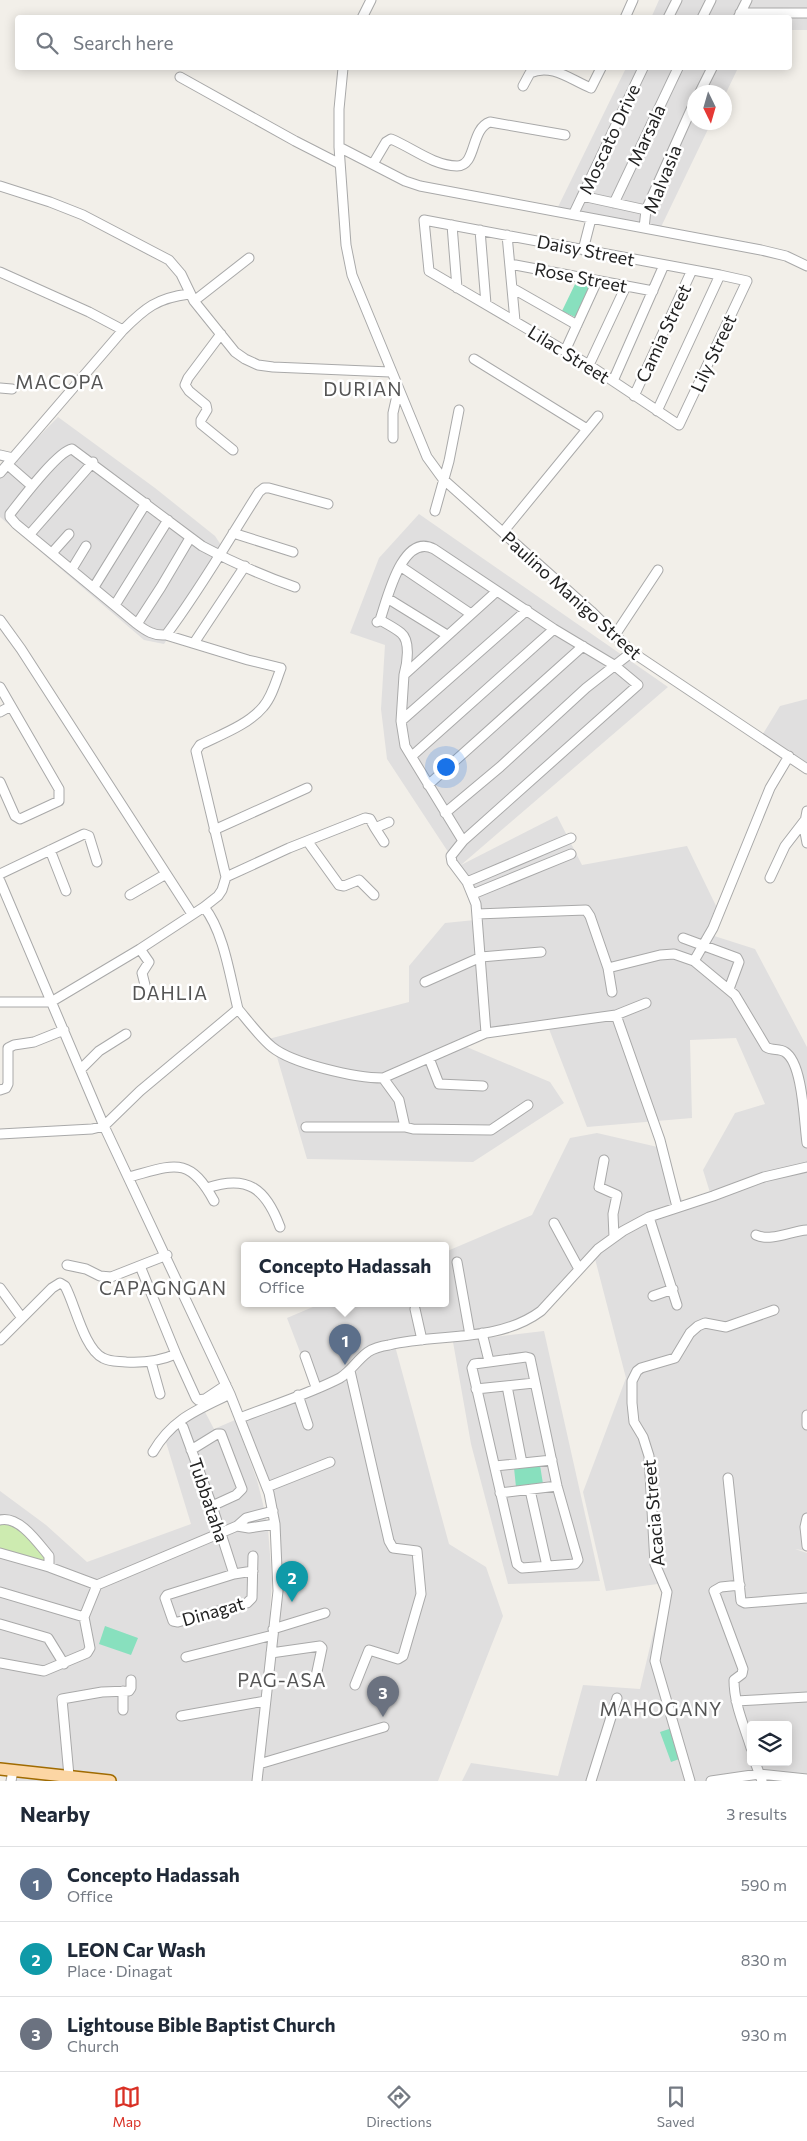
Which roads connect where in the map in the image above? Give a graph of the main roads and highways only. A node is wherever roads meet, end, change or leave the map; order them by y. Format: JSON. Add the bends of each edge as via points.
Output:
{"nodes":[{"id":1,"x":0,"y":1769,"type":"edge"},
{"id":2,"x":12,"y":1776,"type":"edge"},
{"id":3,"x":52,"y":1778,"type":"edge"},
{"id":4,"x":110,"y":1781,"type":"edge"}],
"edges":[{"from":1,"to":2,"type":"main road"},
{"from":2,"to":3,"type":"main road"},
{"from":3,"to":4,"type":"main road","via":[[69,1776]]}]}
